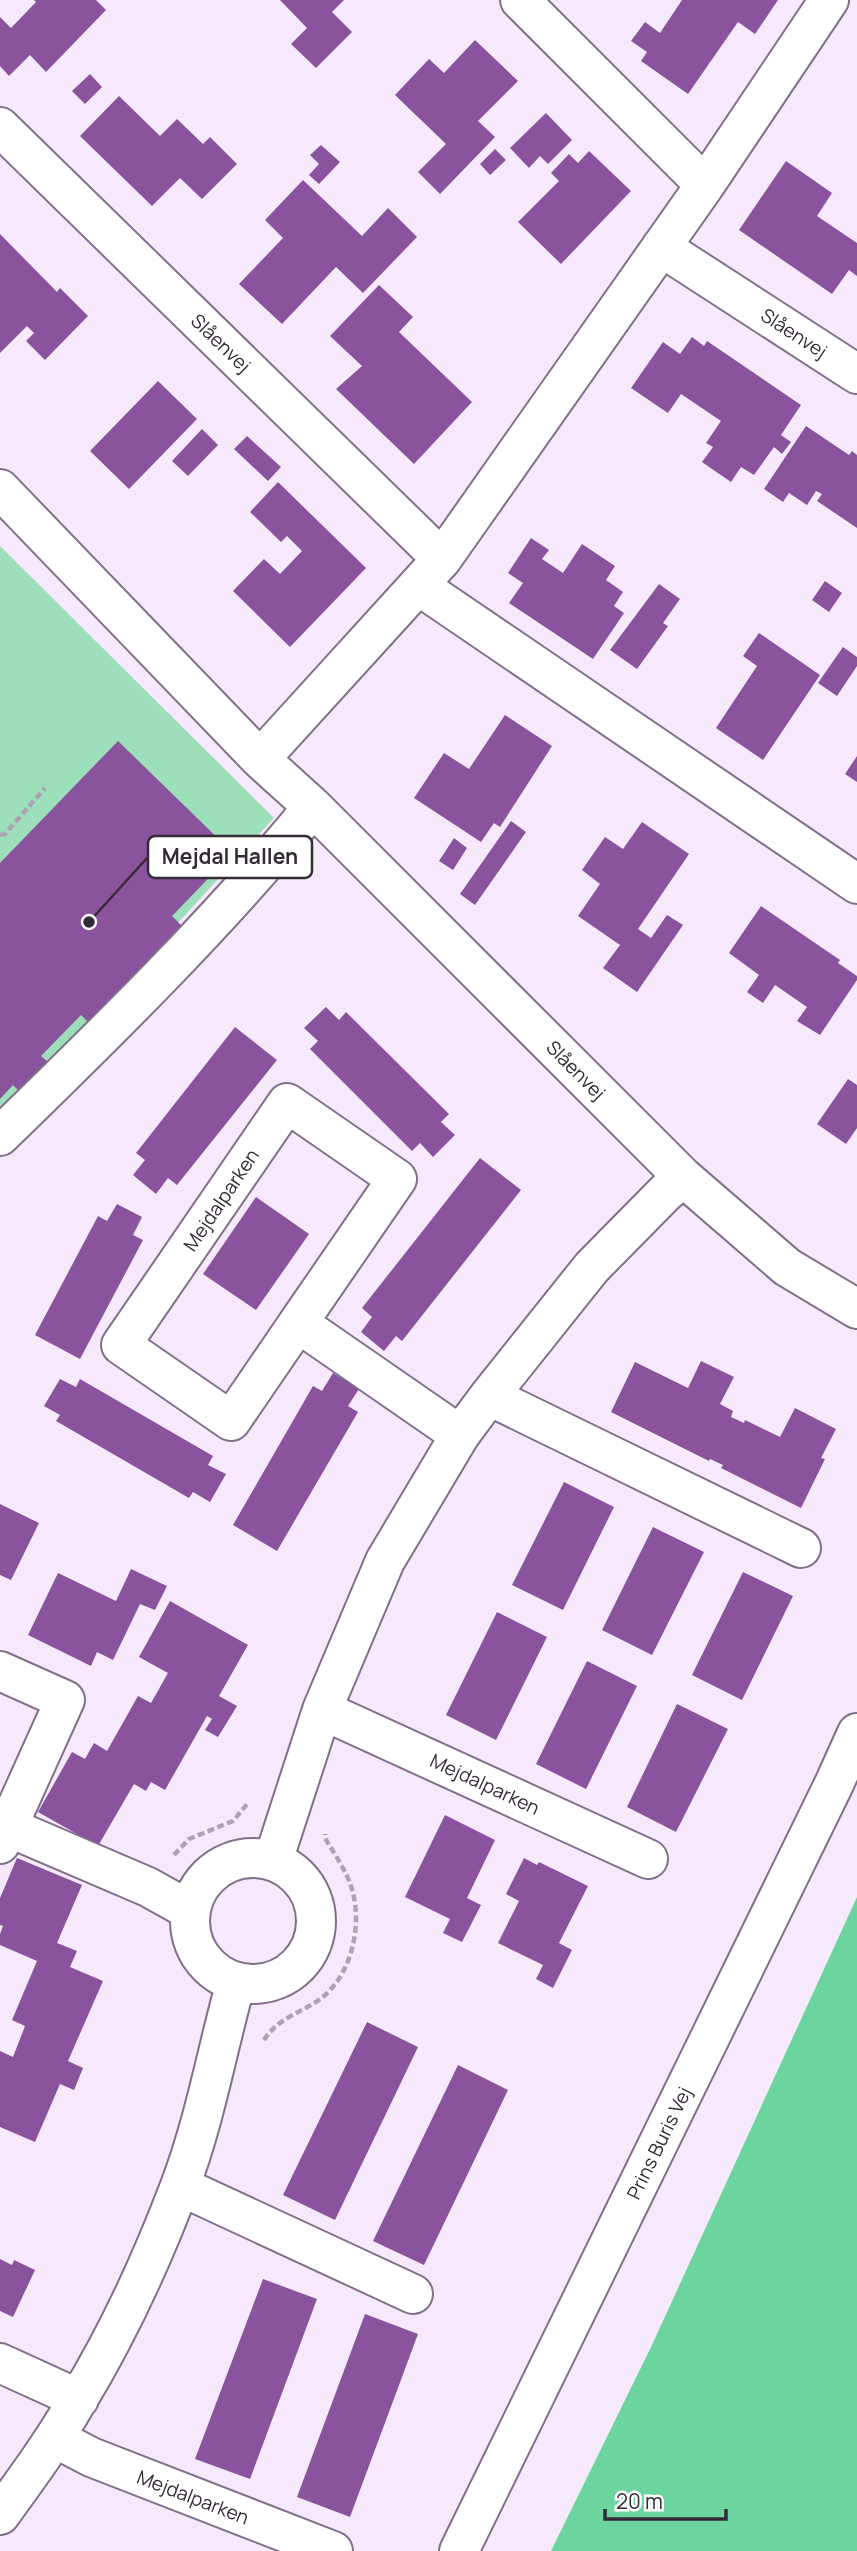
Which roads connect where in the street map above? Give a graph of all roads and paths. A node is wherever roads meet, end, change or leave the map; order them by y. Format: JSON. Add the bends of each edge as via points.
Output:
{"nodes":[{"id":1,"x":520,"y":0,"type":"edge"},
{"id":2,"x":829,"y":0,"type":"edge"},
{"id":3,"x":0,"y":127,"type":"edge"},
{"id":4,"x":705,"y":185,"type":"junction"},
{"id":5,"x":661,"y":247,"type":"junction"},
{"id":6,"x":857,"y":374,"type":"edge"},
{"id":7,"x":0,"y":489,"type":"edge"},
{"id":8,"x":431,"y":573,"type":"junction"},
{"id":9,"x":260,"y":758,"type":"junction"},
{"id":10,"x":45,"y":788,"type":"dead end"},
{"id":11,"x":313,"y":807,"type":"junction"},
{"id":12,"x":0,"y":835,"type":"edge"},
{"id":13,"x":857,"y":884,"type":"edge"},
{"id":14,"x":0,"y":1136,"type":"edge"},
{"id":15,"x":683,"y":1177,"type":"junction"},
{"id":16,"x":857,"y":1309,"type":"edge"},
{"id":17,"x":298,"y":1324,"type":"junction"},
{"id":18,"x":489,"y":1396,"type":"junction"},
{"id":19,"x":460,"y":1435,"type":"junction"},
{"id":20,"x":801,"y":1548,"type":"dead end"},
{"id":21,"x":0,"y":1671,"type":"edge"},
{"id":22,"x":322,"y":1710,"type":"junction"},
{"id":23,"x":857,"y":1733,"type":"edge"},
{"id":24,"x":252,"y":1792,"type":"dead end"},
{"id":25,"x":325,"y":1830,"type":"dead end"},
{"id":26,"x":4,"y":1835,"type":"edge"},
{"id":27,"x":648,"y":1859,"type":"dead end"},
{"id":28,"x":273,"y":1861,"type":"junction"},
{"id":29,"x":148,"y":1887,"type":"junction"},
{"id":30,"x":191,"y":1911,"type":"junction"},
{"id":31,"x":236,"y":1982,"type":"junction"},
{"id":32,"x":261,"y":2050,"type":"dead end"},
{"id":33,"x":180,"y":2186,"type":"junction"},
{"id":34,"x":413,"y":2294,"type":"dead end"},
{"id":35,"x":0,"y":2363,"type":"edge"},
{"id":36,"x":79,"y":2399,"type":"junction"},
{"id":37,"x":55,"y":2438,"type":"junction"},
{"id":38,"x":0,"y":2515,"type":"edge"},
{"id":39,"x":333,"y":2551,"type":"edge"},
{"id":40,"x":460,"y":2551,"type":"edge"}],
"edges":[{"from":1,"to":4,"type":"street"},
{"from":2,"to":4,"type":"street"},
{"from":3,"to":8,"type":"street","name":"Slåenvej"},
{"from":4,"to":5,"type":"street"},
{"from":5,"to":6,"type":"street","name":"Slåenvej"},
{"from":5,"to":8,"type":"street"},
{"from":7,"to":9,"type":"street","name":"Slåenvej"},
{"from":8,"to":9,"type":"street"},
{"from":8,"to":13,"type":"street","name":"Slåenvej"},
{"from":9,"to":11,"type":"street","name":"Slåenvej"},
{"from":10,"to":12,"type":"path"},
{"from":11,"to":14,"type":"street","via":[[141,999]]},
{"from":11,"to":15,"type":"street","name":"Slåenvej"},
{"from":15,"to":16,"type":"street","name":"Slåenvej","via":[[787,1267]]},
{"from":15,"to":18,"type":"street","via":[[593,1268]]},
{"from":17,"to":17,"type":"street","name":"Mejdalparken","via":[[397,1179],[287,1103],[121,1345],[231,1421]]},
{"from":17,"to":19,"type":"street"},
{"from":18,"to":19,"type":"street"},
{"from":18,"to":20,"type":"street"},
{"from":19,"to":22,"type":"street","via":[[385,1561]]},
{"from":21,"to":26,"type":"street","via":[[65,1700]]},
{"from":22,"to":27,"type":"street","name":"Mejdalparken"},
{"from":22,"to":28,"type":"street"},
{"from":23,"to":40,"type":"street","name":"Prins Buris Vej"},
{"from":24,"to":29,"type":"path","via":[[233,1821],[189,1839]]},
{"from":25,"to":32,"type":"path","via":[[351,1886],[357,1924],[348,1965],[325,1995],[282,2021],[265,2038]]},
{"from":26,"to":29,"type":"street"},
{"from":28,"to":30,"type":"street","via":[[246,1858],[220,1867],[201,1885]]},
{"from":28,"to":31,"type":"street","via":[[298,1875],[313,1898],[317,1926],[308,1953],[290,1973],[264,1984]]},
{"from":29,"to":30,"type":"street"},
{"from":30,"to":31,"type":"street","via":[[192,1934],[200,1955],[215,1972]]},
{"from":31,"to":33,"type":"street"},
{"from":33,"to":34,"type":"street"},
{"from":33,"to":36,"type":"street","via":[[130,2302]]},
{"from":35,"to":36,"type":"street"},
{"from":36,"to":37,"type":"street"},
{"from":37,"to":38,"type":"street"},
{"from":37,"to":39,"type":"street","name":"Mejdalparken","via":[[91,2457]]}]}
